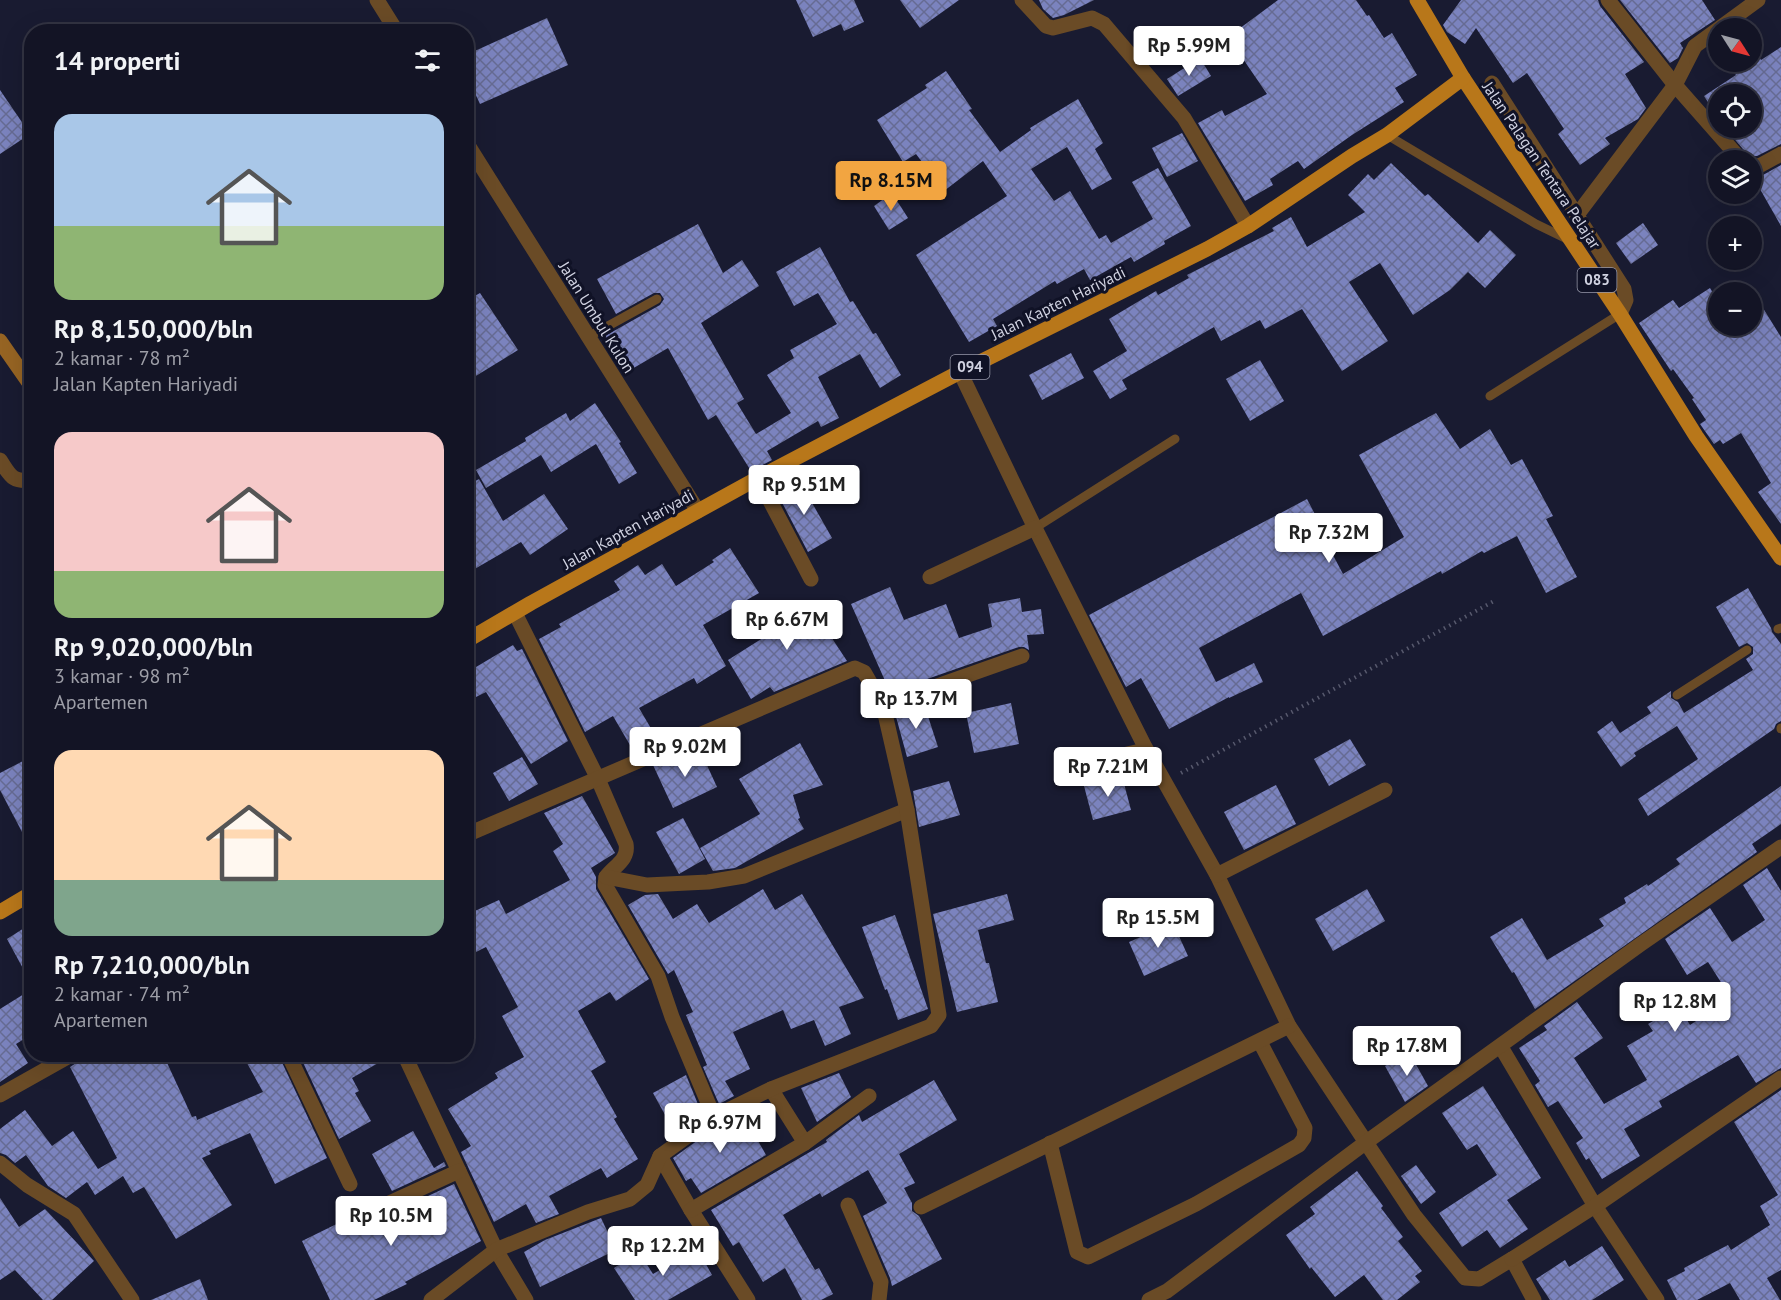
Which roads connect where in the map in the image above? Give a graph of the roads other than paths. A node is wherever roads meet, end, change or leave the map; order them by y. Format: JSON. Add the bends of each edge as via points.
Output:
{"nodes":[{"id":1,"x":377,"y":0,"type":"edge"},
{"id":2,"x":1022,"y":0,"type":"edge"},
{"id":3,"x":1417,"y":0,"type":"edge"},
{"id":4,"x":1608,"y":0,"type":"edge"},
{"id":5,"x":1751,"y":2,"type":"edge"},
{"id":6,"x":392,"y":24,"type":"edge"},
{"id":7,"x":1463,"y":78,"type":"junction"},
{"id":8,"x":1492,"y":83,"type":"dead end"},
{"id":9,"x":1675,"y":85,"type":"junction"},
{"id":10,"x":1387,"y":135,"type":"junction"},
{"id":11,"x":1732,"y":150,"type":"edge"},
{"id":12,"x":1781,"y":154,"type":"edge"},
{"id":13,"x":474,"y":155,"type":"edge"},
{"id":14,"x":1762,"y":164,"type":"edge"},
{"id":15,"x":1577,"y":215,"type":"junction"},
{"id":16,"x":1248,"y":226,"type":"junction"},
{"id":17,"x":1571,"y":241,"type":"junction"},
{"id":18,"x":657,"y":299,"type":"dead end"},
{"id":19,"x":1620,"y":314,"type":"junction"},
{"id":20,"x":588,"y":337,"type":"junction"},
{"id":21,"x":0,"y":341,"type":"edge"},
{"id":22,"x":960,"y":372,"type":"junction"},
{"id":23,"x":24,"y":376,"type":"edge"},
{"id":24,"x":1490,"y":396,"type":"dead end"},
{"id":25,"x":1175,"y":439,"type":"dead end"},
{"id":26,"x":0,"y":460,"type":"edge"},
{"id":27,"x":758,"y":478,"type":"junction"},
{"id":28,"x":24,"y":481,"type":"edge"},
{"id":29,"x":698,"y":511,"type":"junction"},
{"id":30,"x":1035,"y":528,"type":"junction"},
{"id":31,"x":1780,"y":556,"type":"edge"},
{"id":32,"x":930,"y":577,"type":"dead end"},
{"id":33,"x":811,"y":579,"type":"dead end"},
{"id":34,"x":515,"y":613,"type":"junction"},
{"id":35,"x":474,"y":636,"type":"edge"},
{"id":36,"x":1747,"y":650,"type":"dead end"},
{"id":37,"x":1022,"y":656,"type":"dead end"},
{"id":38,"x":1677,"y":695,"type":"dead end"},
{"id":39,"x":883,"y":705,"type":"junction"},
{"id":40,"x":1145,"y":747,"type":"junction"},
{"id":41,"x":1076,"y":763,"type":"dead end"},
{"id":42,"x":598,"y":779,"type":"junction"},
{"id":43,"x":1384,"y":790,"type":"dead end"},
{"id":44,"x":907,"y":810,"type":"junction"},
{"id":45,"x":474,"y":832,"type":"edge"},
{"id":46,"x":1780,"y":850,"type":"edge"},
{"id":47,"x":1217,"y":875,"type":"junction"},
{"id":48,"x":606,"y":877,"type":"junction"},
{"id":49,"x":24,"y":898,"type":"edge"},
{"id":50,"x":0,"y":912,"type":"edge"},
{"id":51,"x":1289,"y":1026,"type":"junction"},
{"id":52,"x":1260,"y":1042,"type":"junction"},
{"id":53,"x":1501,"y":1047,"type":"junction"},
{"id":54,"x":59,"y":1062,"type":"edge"},
{"id":55,"x":292,"y":1062,"type":"edge"},
{"id":56,"x":408,"y":1062,"type":"edge"},
{"id":57,"x":1781,"y":1078,"type":"edge"},
{"id":58,"x":771,"y":1089,"type":"junction"},
{"id":59,"x":0,"y":1095,"type":"edge"},
{"id":60,"x":869,"y":1096,"type":"dead end"},
{"id":61,"x":714,"y":1117,"type":"junction"},
{"id":62,"x":805,"y":1143,"type":"junction"},
{"id":63,"x":1050,"y":1143,"type":"junction"},
{"id":64,"x":1365,"y":1143,"type":"junction"},
{"id":65,"x":660,"y":1156,"type":"junction"},
{"id":66,"x":0,"y":1162,"type":"edge"},
{"id":67,"x":459,"y":1171,"type":"junction"},
{"id":68,"x":350,"y":1184,"type":"dead end"},
{"id":69,"x":848,"y":1204,"type":"dead end"},
{"id":70,"x":1595,"y":1206,"type":"junction"},
{"id":71,"x":921,"y":1207,"type":"dead end"},
{"id":72,"x":374,"y":1210,"type":"dead end"},
{"id":73,"x":691,"y":1210,"type":"junction"},
{"id":74,"x":496,"y":1250,"type":"junction"},
{"id":75,"x":1512,"y":1259,"type":"junction"},
{"id":76,"x":1169,"y":1296,"type":"edge"},
{"id":77,"x":132,"y":1300,"type":"edge"},
{"id":78,"x":430,"y":1300,"type":"edge"},
{"id":79,"x":526,"y":1300,"type":"edge"},
{"id":80,"x":748,"y":1300,"type":"edge"},
{"id":81,"x":879,"y":1300,"type":"edge"},
{"id":82,"x":1149,"y":1300,"type":"edge"},
{"id":83,"x":1534,"y":1300,"type":"edge"},
{"id":84,"x":1657,"y":1300,"type":"edge"}],
"edges":[{"from":1,"to":6,"type":"street"},
{"from":2,"to":16,"type":"street","via":[[1046,26],[1053,28],[1092,18],[1104,24],[1184,118]]},
{"from":3,"to":7,"type":"main road","name":"Jalan Palagan Tentara Pelajar","number":"083"},
{"from":4,"to":9,"type":"street"},
{"from":5,"to":9,"type":"street","via":[[1695,46]]},
{"from":7,"to":10,"type":"main road","name":"Jalan Kapten Hariyadi","number":"094"},
{"from":7,"to":17,"type":"main road","name":"Jalan Palagan Tentara Pelajar","number":"083"},
{"from":8,"to":15,"type":"street"},
{"from":9,"to":11,"type":"street"},
{"from":9,"to":15,"type":"street"},
{"from":10,"to":16,"type":"main road","name":"Jalan Kapten Hariyadi","number":"094"},
{"from":10,"to":17,"type":"lane"},
{"from":12,"to":14,"type":"street"},
{"from":13,"to":20,"type":"street","name":"Jalan Umbul Kulon"},
{"from":15,"to":19,"type":"street","via":[[1624,289],[1626,300]]},
{"from":16,"to":22,"type":"main road","name":"Jalan Kapten Hariyadi","number":"094"},
{"from":17,"to":19,"type":"main road","name":"Jalan Palagan Tentara Pelajar","number":"083"},
{"from":18,"to":20,"type":"lane"},
{"from":19,"to":24,"type":"lane"},
{"from":19,"to":31,"type":"main road","name":"Jalan Palagan Tentara Pelajar","number":"083","via":[[1696,436]]},
{"from":20,"to":29,"type":"street","name":"Jalan Umbul Kulon"},
{"from":21,"to":23,"type":"main road"},
{"from":22,"to":27,"type":"main road","name":"Jalan Kapten Hariyadi","number":"094"},
{"from":22,"to":30,"type":"street"},
{"from":25,"to":30,"type":"lane"},
{"from":26,"to":28,"type":"street","via":[[12,477]]},
{"from":27,"to":29,"type":"main road","name":"Jalan Kapten Hariyadi","number":"094"},
{"from":27,"to":33,"type":"street"},
{"from":29,"to":34,"type":"main road","name":"Jalan Kapten Hariyadi","number":"094"},
{"from":30,"to":32,"type":"street"},
{"from":30,"to":40,"type":"street"},
{"from":34,"to":35,"type":"main road","name":"Jalan Kapten Hariyadi","number":"094"},
{"from":34,"to":42,"type":"street"},
{"from":36,"to":38,"type":"lane"},
{"from":37,"to":39,"type":"street"},
{"from":39,"to":42,"type":"street","via":[[864,672],[855,668]]},
{"from":39,"to":44,"type":"street"},
{"from":40,"to":41,"type":"lane"},
{"from":40,"to":47,"type":"street"},
{"from":42,"to":45,"type":"street"},
{"from":42,"to":48,"type":"street","via":[[628,851]]},
{"from":43,"to":47,"type":"street"},
{"from":44,"to":48,"type":"street","via":[[744,876],[647,885]]},
{"from":44,"to":58,"type":"street","via":[[939,1015],[931,1026]]},
{"from":46,"to":53,"type":"street","via":[[1641,944]]},
{"from":47,"to":51,"type":"street"},
{"from":48,"to":61,"type":"street","via":[[605,885],[658,976]]},
{"from":49,"to":50,"type":"main road"},
{"from":51,"to":52,"type":"street"},
{"from":51,"to":64,"type":"street"},
{"from":52,"to":63,"type":"street"},
{"from":52,"to":63,"type":"street","via":[[1305,1128],[1299,1145],[1196,1204],[1088,1257],[1077,1252]]},
{"from":53,"to":64,"type":"street"},
{"from":53,"to":70,"type":"street"},
{"from":54,"to":59,"type":"street"},
{"from":55,"to":68,"type":"street"},
{"from":56,"to":67,"type":"street"},
{"from":57,"to":70,"type":"street"},
{"from":58,"to":61,"type":"street"},
{"from":58,"to":62,"type":"street"},
{"from":60,"to":62,"type":"street"},
{"from":61,"to":65,"type":"street"},
{"from":62,"to":73,"type":"street"},
{"from":63,"to":71,"type":"street"},
{"from":64,"to":75,"type":"street","via":[[1414,1215],[1464,1278],[1479,1279]]},
{"from":64,"to":76,"type":"street"},
{"from":65,"to":73,"type":"street"},
{"from":65,"to":74,"type":"street","via":[[647,1185],[630,1199]]},
{"from":66,"to":77,"type":"street","via":[[27,1185],[74,1214]]},
{"from":67,"to":72,"type":"street"},
{"from":67,"to":74,"type":"street"},
{"from":69,"to":81,"type":"street","via":[[881,1281]]},
{"from":70,"to":75,"type":"street"},
{"from":70,"to":84,"type":"street"},
{"from":73,"to":80,"type":"street"},
{"from":74,"to":78,"type":"street"},
{"from":74,"to":79,"type":"street"},
{"from":75,"to":83,"type":"street"},
{"from":76,"to":82,"type":"street"}]}
